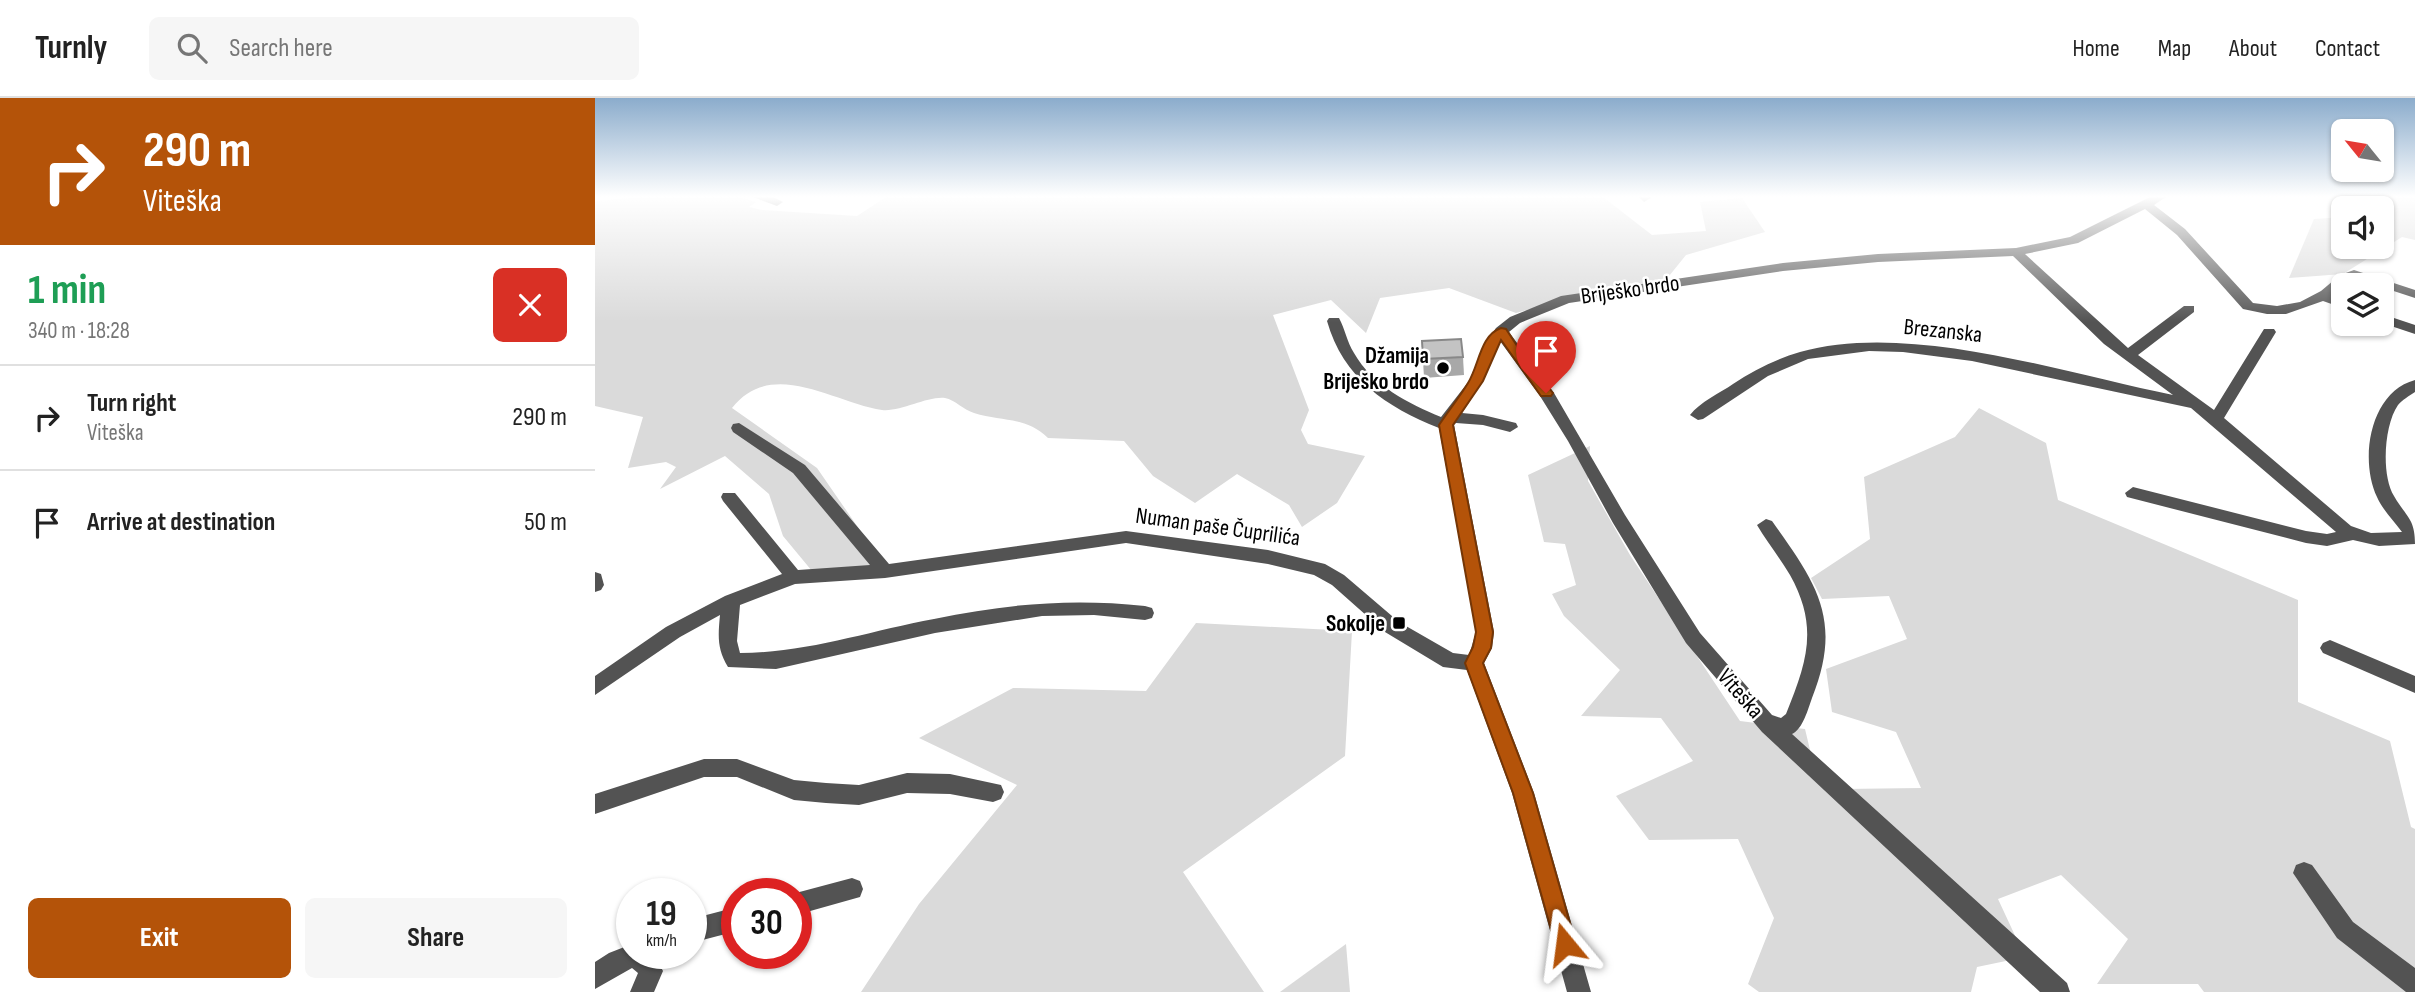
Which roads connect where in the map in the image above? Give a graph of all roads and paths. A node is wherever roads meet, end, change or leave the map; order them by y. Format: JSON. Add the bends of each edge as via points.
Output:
{"nodes":[{"id":1,"x":2077,"y":239,"type":"edge"},
{"id":2,"x":2187,"y":239,"type":"edge"},
{"id":3,"x":2016,"y":252,"type":"junction"},
{"id":4,"x":2415,"y":294,"type":"edge"},
{"id":5,"x":2323,"y":296,"type":"junction"},
{"id":6,"x":2331,"y":299,"type":"edge"},
{"id":7,"x":2189,"y":309,"type":"dead end"},
{"id":8,"x":1334,"y":321,"type":"dead end"},
{"id":9,"x":2394,"y":322,"type":"edge"},
{"id":10,"x":2415,"y":330,"type":"edge"},
{"id":11,"x":1501,"y":331,"type":"junction"},
{"id":12,"x":2269,"y":332,"type":"dead end"},
{"id":13,"x":2128,"y":355,"type":"junction"},
{"id":14,"x":2415,"y":385,"type":"edge"},
{"id":15,"x":2194,"y":404,"type":"junction"},
{"id":16,"x":1698,"y":415,"type":"dead end"},
{"id":17,"x":2216,"y":419,"type":"junction"},
{"id":18,"x":1448,"y":421,"type":"junction"},
{"id":19,"x":1510,"y":427,"type":"dead end"},
{"id":20,"x":739,"y":428,"type":"dead end"},
{"id":21,"x":2133,"y":493,"type":"dead end"},
{"id":22,"x":729,"y":497,"type":"dead end"},
{"id":23,"x":1766,"y":525,"type":"dead end"},
{"id":24,"x":2353,"y":534,"type":"junction"},
{"id":25,"x":2415,"y":537,"type":"edge"},
{"id":26,"x":885,"y":571,"type":"junction"},
{"id":27,"x":794,"y":577,"type":"junction"},
{"id":28,"x":595,"y":579,"type":"edge"},
{"id":29,"x":595,"y":585,"type":"edge"},
{"id":30,"x":731,"y":601,"type":"junction"},
{"id":31,"x":1145,"y":613,"type":"dead end"},
{"id":32,"x":2330,"y":648,"type":"dead end"},
{"id":33,"x":1474,"y":663,"type":"junction"},
{"id":34,"x":2415,"y":685,"type":"edge"},
{"id":35,"x":595,"y":687,"type":"edge"},
{"id":36,"x":1765,"y":721,"type":"junction"},
{"id":37,"x":993,"y":792,"type":"dead end"},
{"id":38,"x":595,"y":804,"type":"edge"},
{"id":39,"x":2304,"y":873,"type":"dead end"},
{"id":40,"x":852,"y":889,"type":"dead end"},
{"id":41,"x":812,"y":900,"type":"edge"},
{"id":42,"x":616,"y":964,"type":"edge"},
{"id":43,"x":650,"y":969,"type":"edge"},
{"id":44,"x":595,"y":978,"type":"edge"},
{"id":45,"x":2415,"y":983,"type":"edge"},
{"id":46,"x":642,"y":992,"type":"edge"},
{"id":47,"x":1579,"y":992,"type":"edge"},
{"id":48,"x":2058,"y":992,"type":"edge"}],
"edges":[{"from":1,"to":3,"type":"street","name":"Briješko brdo"},
{"from":2,"to":5,"type":"street","via":[[2248,306],[2292,310]]},
{"from":3,"to":11,"type":"street","name":"Briješko brdo","via":[[1783,267],[1593,293],[1540,308]]},
{"from":3,"to":13,"type":"street","name":"Brezanska"},
{"from":4,"to":5,"type":"street","via":[[2354,274]]},
{"from":5,"to":6,"type":"street"},
{"from":7,"to":13,"type":"street"},
{"from":8,"to":18,"type":"street","via":[[1337,337],[1363,377],[1419,415]]},
{"from":9,"to":10,"type":"street"},
{"from":11,"to":18,"type":"street","name":"Briješko brdo","via":[[1476,381]]},
{"from":11,"to":36,"type":"street","name":"Viteška","via":[[1564,422],[1693,638]]},
{"from":12,"to":17,"type":"street"},
{"from":13,"to":15,"type":"street","name":"Brezanska"},
{"from":14,"to":25,"type":"street","name":"Brezanska","via":[[2393,400],[2382,420],[2377,461],[2384,495]]},
{"from":15,"to":16,"type":"street","name":"Brezanska","via":[[1990,360],[1877,348],[1804,355],[1751,378]]},
{"from":15,"to":17,"type":"street","name":"Brezanska"},
{"from":17,"to":24,"type":"street","name":"Brezanska"},
{"from":18,"to":19,"type":"street","via":[[1483,420]]},
{"from":18,"to":33,"type":"street","via":[[1485,632]]},
{"from":20,"to":26,"type":"street","via":[[799,469]]},
{"from":21,"to":24,"type":"street","via":[[2306,537],[2327,540]]},
{"from":22,"to":27,"type":"street"},
{"from":23,"to":36,"type":"street","via":[[1815,609],[1819,637],[1816,658],[1789,726]]},
{"from":24,"to":25,"type":"street","name":"Brezanska","via":[[2375,541]]},
{"from":26,"to":27,"type":"street","name":"Numan paše Čuprilića"},
{"from":26,"to":33,"type":"street","name":"Numan paše Čuprilića","via":[[1126,537],[1268,557],[1319,569],[1392,627],[1450,661]]},
{"from":27,"to":30,"type":"street","name":"Numan paše Čuprilića"},
{"from":28,"to":29,"type":"street"},
{"from":30,"to":31,"type":"street","via":[[729,652],[735,661],[756,663],[1042,609]]},
{"from":30,"to":35,"type":"street","name":"Numan paše Čuprilića","via":[[673,632]]},
{"from":32,"to":34,"type":"street"},
{"from":33,"to":47,"type":"street","via":[[1523,793]]},
{"from":36,"to":48,"type":"street","name":"Viteška"},
{"from":37,"to":38,"type":"street","via":[[907,783],[859,795],[826,793],[794,790],[737,768],[704,768]]},
{"from":39,"to":45,"type":"street","via":[[2345,930]]},
{"from":40,"to":41,"type":"street"},
{"from":42,"to":44,"type":"street"},
{"from":43,"to":46,"type":"street"}]}
